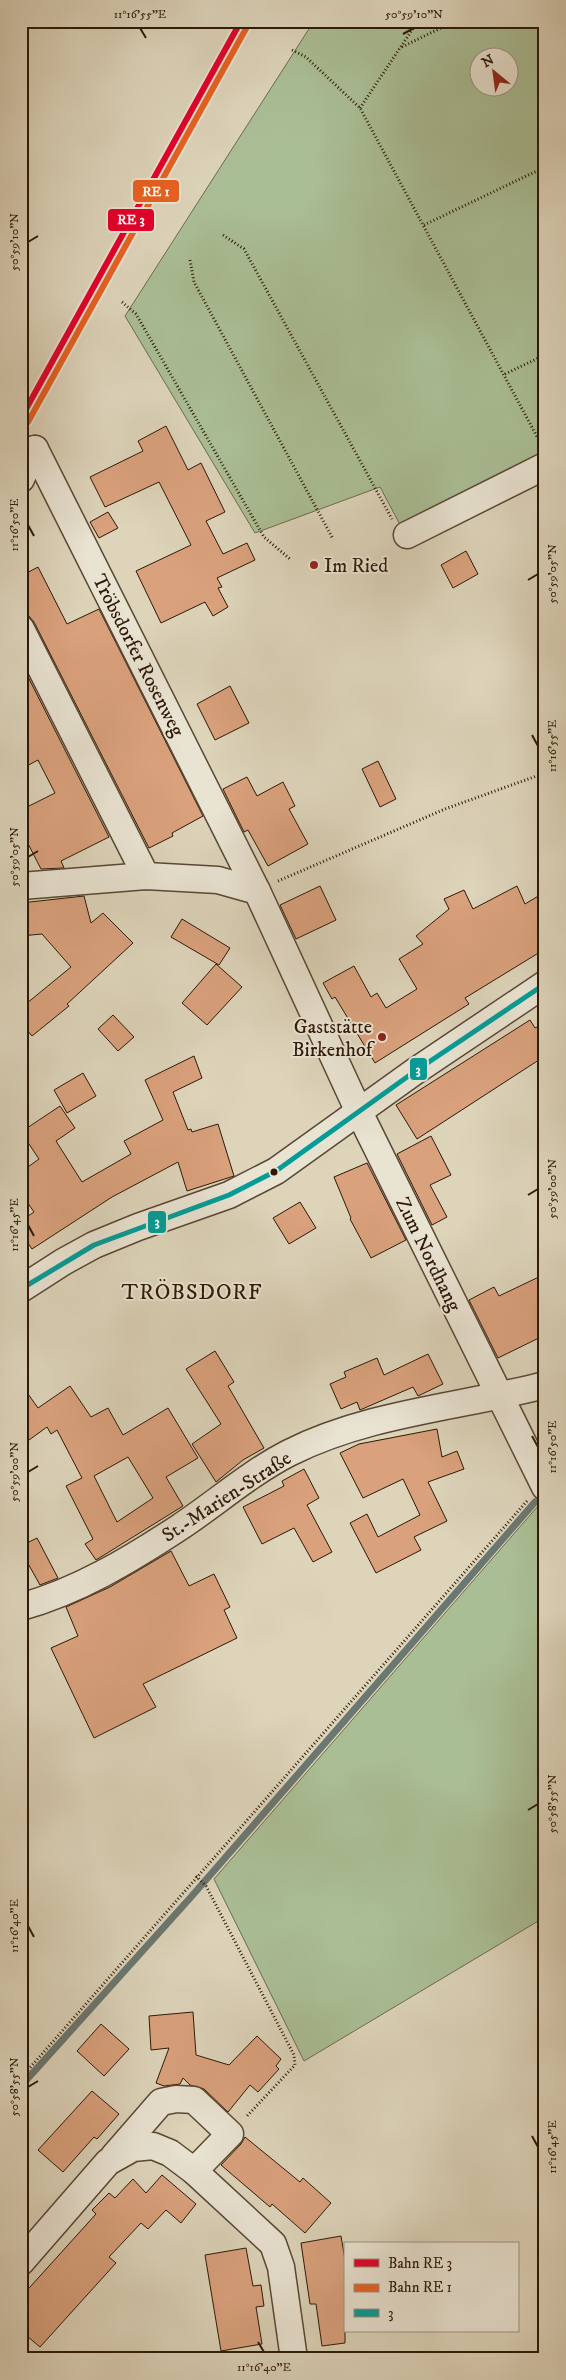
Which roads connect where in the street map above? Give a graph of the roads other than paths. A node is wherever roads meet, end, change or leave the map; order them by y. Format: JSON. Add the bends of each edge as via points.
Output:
{"nodes":[{"id":1,"x":544,"y":457,"type":"edge"},
{"id":2,"x":21,"y":479,"type":"edge"},
{"id":3,"x":401,"y":531,"type":"road end"},
{"id":4,"x":21,"y":629,"type":"edge"},
{"id":5,"x":146,"y":876,"type":"junction"},
{"id":6,"x":21,"y":886,"type":"edge"},
{"id":7,"x":257,"y":891,"type":"junction"},
{"id":8,"x":545,"y":984,"type":"edge"},
{"id":9,"x":359,"y":1112,"type":"junction"},
{"id":10,"x":21,"y":1289,"type":"edge"},
{"id":11,"x":545,"y":1385,"type":"edge"},
{"id":12,"x":499,"y":1397,"type":"junction"},
{"id":13,"x":544,"y":1485,"type":"edge"},
{"id":14,"x":21,"y":1607,"type":"edge"},
{"id":15,"x":108,"y":2162,"type":"junction"},
{"id":16,"x":194,"y":2171,"type":"junction"},
{"id":17,"x":21,"y":2262,"type":"edge"},
{"id":18,"x":294,"y":2359,"type":"edge"}],
"edges":[{"from":1,"to":3,"type":"street"},
{"from":2,"to":7,"type":"street","name":"Tröbsdorfer Rosenweg","via":[[35,449]]},
{"from":4,"to":5,"type":"street"},
{"from":5,"to":6,"type":"street"},
{"from":5,"to":7,"type":"street","via":[[218,880]]},
{"from":7,"to":9,"type":"street","name":"Zum Nordhang"},
{"from":8,"to":9,"type":"street"},
{"from":9,"to":10,"type":"street","via":[[260,1180],[229,1195],[138,1226],[94,1245]]},
{"from":9,"to":12,"type":"street","name":"Zum Nordhang"},
{"from":11,"to":12,"type":"street","name":"St.-Marien-Straße"},
{"from":12,"to":13,"type":"street","name":"Zum Nordhang"},
{"from":12,"to":14,"type":"street","name":"St.-Marien-Straße","via":[[368,1422],[291,1452],[117,1566],[76,1587]]},
{"from":15,"to":16,"type":"street","via":[[133,2148],[153,2146],[170,2152]]},
{"from":15,"to":16,"type":"street","via":[[160,2102],[194,2100],[230,2134]]},
{"from":15,"to":17,"type":"street"},
{"from":16,"to":18,"type":"street","via":[[273,2244],[282,2267]]}]}
